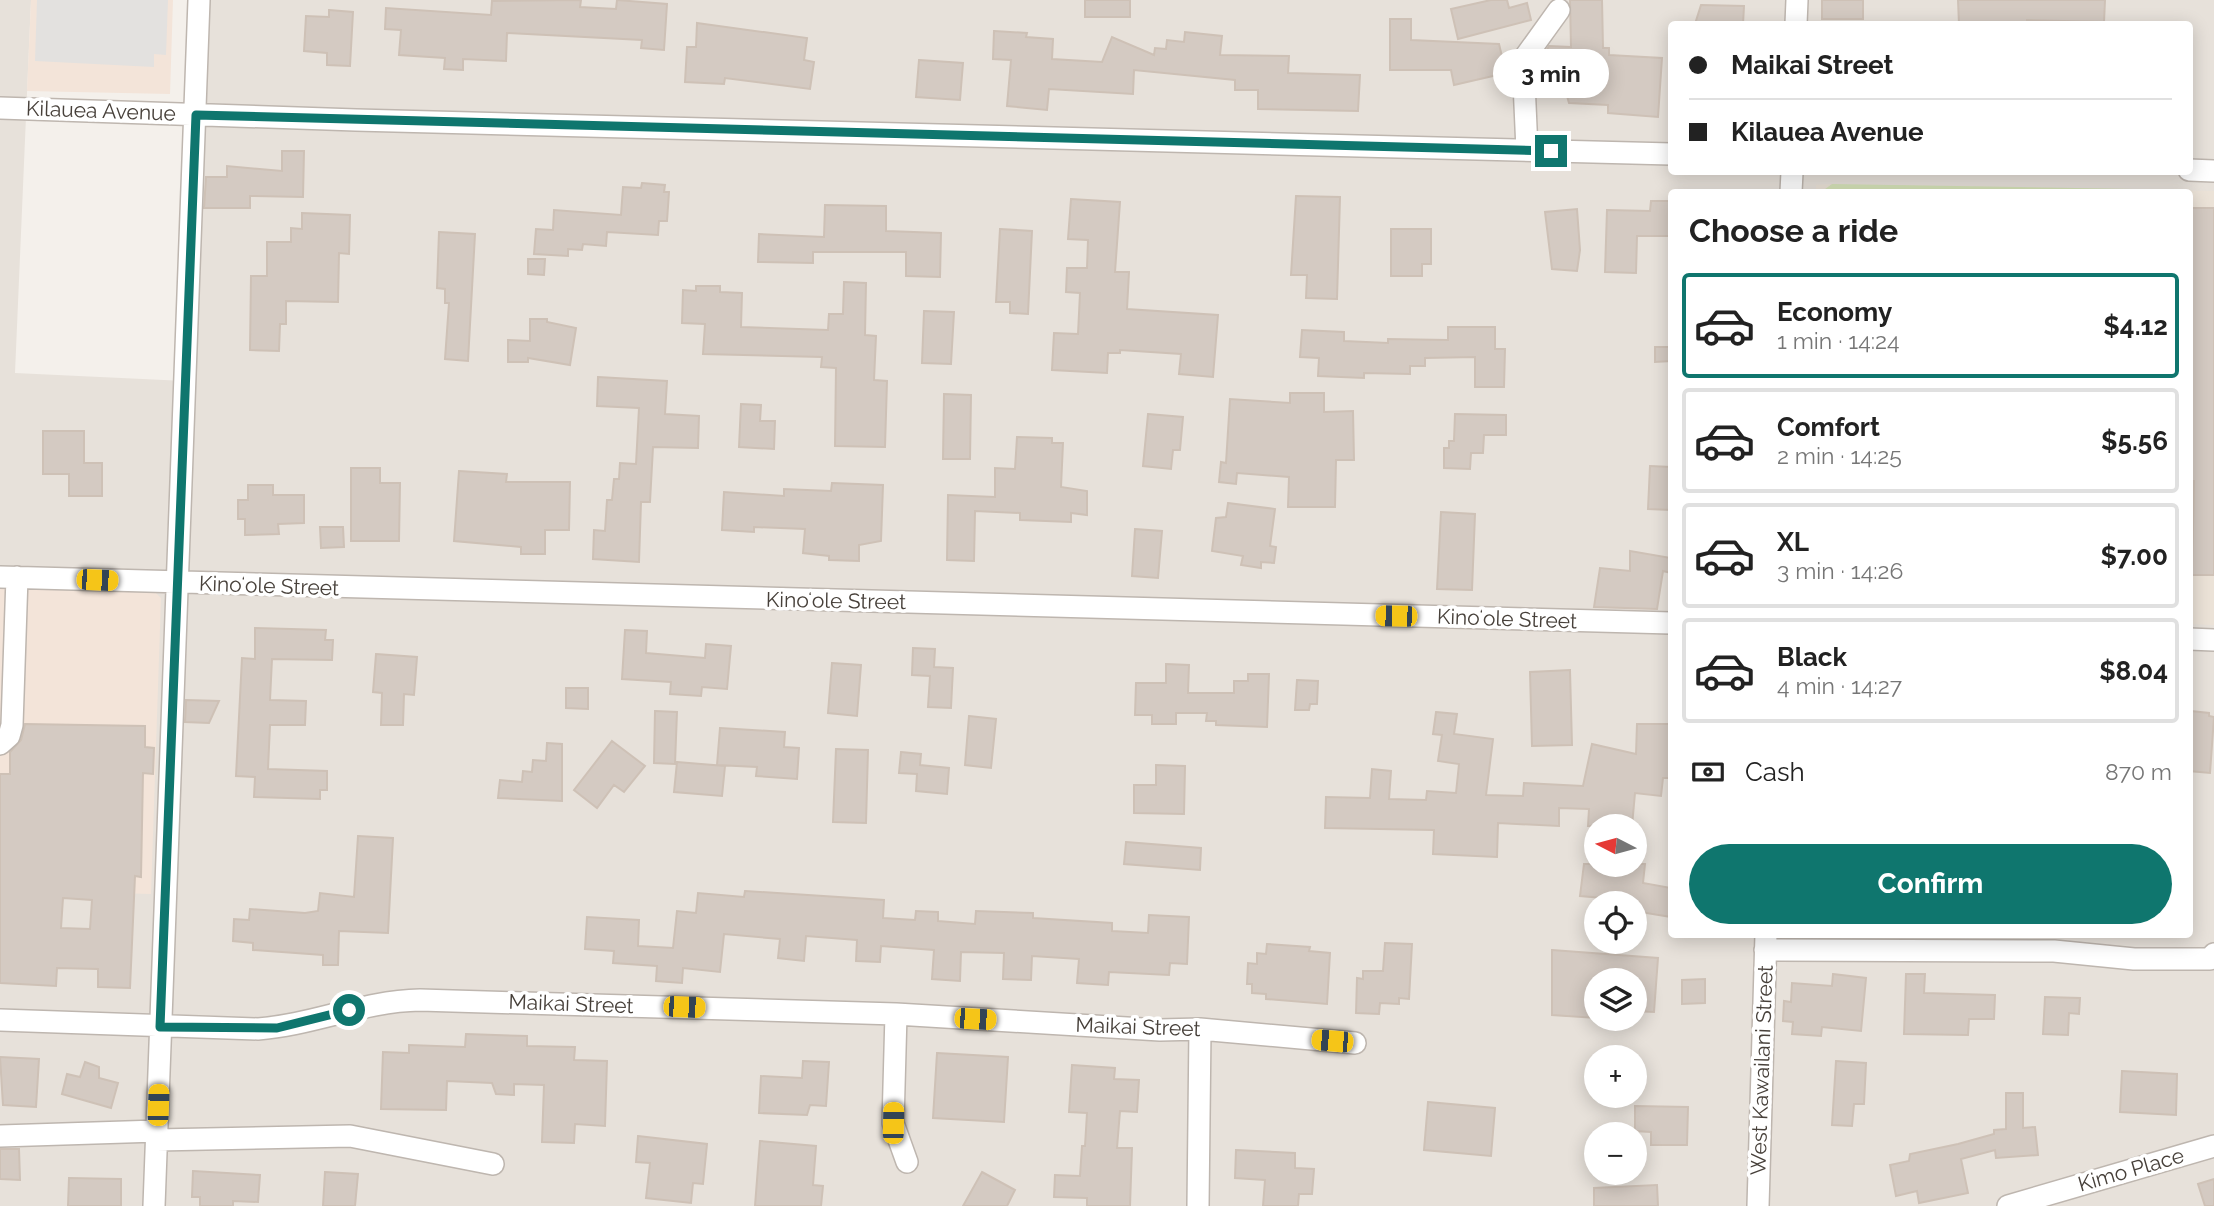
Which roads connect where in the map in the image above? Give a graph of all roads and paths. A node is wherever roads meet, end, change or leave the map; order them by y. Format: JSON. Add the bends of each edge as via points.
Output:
{"nodes":[{"id":1,"x":199,"y":0,"type":"edge"},
{"id":2,"x":1797,"y":0,"type":"edge"},
{"id":3,"x":1559,"y":10,"type":"dead end"},
{"id":4,"x":1796,"y":21,"type":"edge"},
{"id":5,"x":0,"y":108,"type":"edge"},
{"id":6,"x":196,"y":115,"type":"junction"},
{"id":7,"x":1527,"y":150,"type":"junction"},
{"id":8,"x":1668,"y":154,"type":"edge"},
{"id":9,"x":2193,"y":170,"type":"edge"},
{"id":10,"x":2214,"y":171,"type":"edge"},
{"id":11,"x":8,"y":577,"type":"edge"},
{"id":12,"x":178,"y":583,"type":"junction"},
{"id":13,"x":1668,"y":623,"type":"edge"},
{"id":14,"x":2193,"y":639,"type":"edge"},
{"id":15,"x":2214,"y":640,"type":"edge"},
{"id":16,"x":0,"y":744,"type":"edge"},
{"id":17,"x":1765,"y":942,"type":"edge"},
{"id":18,"x":2214,"y":954,"type":"edge"},
{"id":19,"x":896,"y":1014,"type":"junction"},
{"id":20,"x":0,"y":1020,"type":"edge"},
{"id":21,"x":160,"y":1027,"type":"junction"},
{"id":22,"x":1200,"y":1029,"type":"junction"},
{"id":23,"x":1355,"y":1042,"type":"dead end"},
{"id":24,"x":157,"y":1135,"type":"junction"},
{"id":25,"x":0,"y":1136,"type":"edge"},
{"id":26,"x":2214,"y":1146,"type":"edge"},
{"id":27,"x":907,"y":1162,"type":"dead end"},
{"id":28,"x":493,"y":1164,"type":"dead end"},
{"id":29,"x":154,"y":1206,"type":"edge"},
{"id":30,"x":1198,"y":1206,"type":"edge"},
{"id":31,"x":1758,"y":1206,"type":"edge"},
{"id":32,"x":2008,"y":1206,"type":"edge"}],
"edges":[{"from":1,"to":6,"type":"street"},
{"from":2,"to":4,"type":"street"},
{"from":3,"to":7,"type":"street","via":[[1523,60]]},
{"from":5,"to":6,"type":"street","name":"Kilauea Avenue"},
{"from":6,"to":7,"type":"street","name":"Kilauea Avenue"},
{"from":6,"to":12,"type":"street"},
{"from":7,"to":8,"type":"street","name":"Kilauea Avenue"},
{"from":9,"to":10,"type":"street"},
{"from":11,"to":12,"type":"street","name":"Kinoʻole Street"},
{"from":11,"to":16,"type":"street","via":[[12,724],[9,737]]},
{"from":12,"to":13,"type":"street","name":"Kinoʻole Street"},
{"from":12,"to":21,"type":"street"},
{"from":14,"to":15,"type":"street"},
{"from":17,"to":18,"type":"street","via":[[2054,951],[2134,959],[2210,959]]},
{"from":17,"to":31,"type":"street","name":"West Kawailani Street"},
{"from":19,"to":21,"type":"street","name":"Maikai Street","via":[[419,1000],[366,1005],[277,1028]]},
{"from":19,"to":22,"type":"street","name":"Maikai Street"},
{"from":19,"to":27,"type":"street","via":[[893,1123]]},
{"from":20,"to":21,"type":"street","name":"Maikai Street"},
{"from":21,"to":24,"type":"street"},
{"from":22,"to":23,"type":"street","name":"Maikai Street"},
{"from":22,"to":30,"type":"street"},
{"from":24,"to":25,"type":"street"},
{"from":24,"to":28,"type":"street","via":[[342,1135]]},
{"from":24,"to":29,"type":"street"},
{"from":26,"to":32,"type":"street","name":"Kimo Place"}]}
